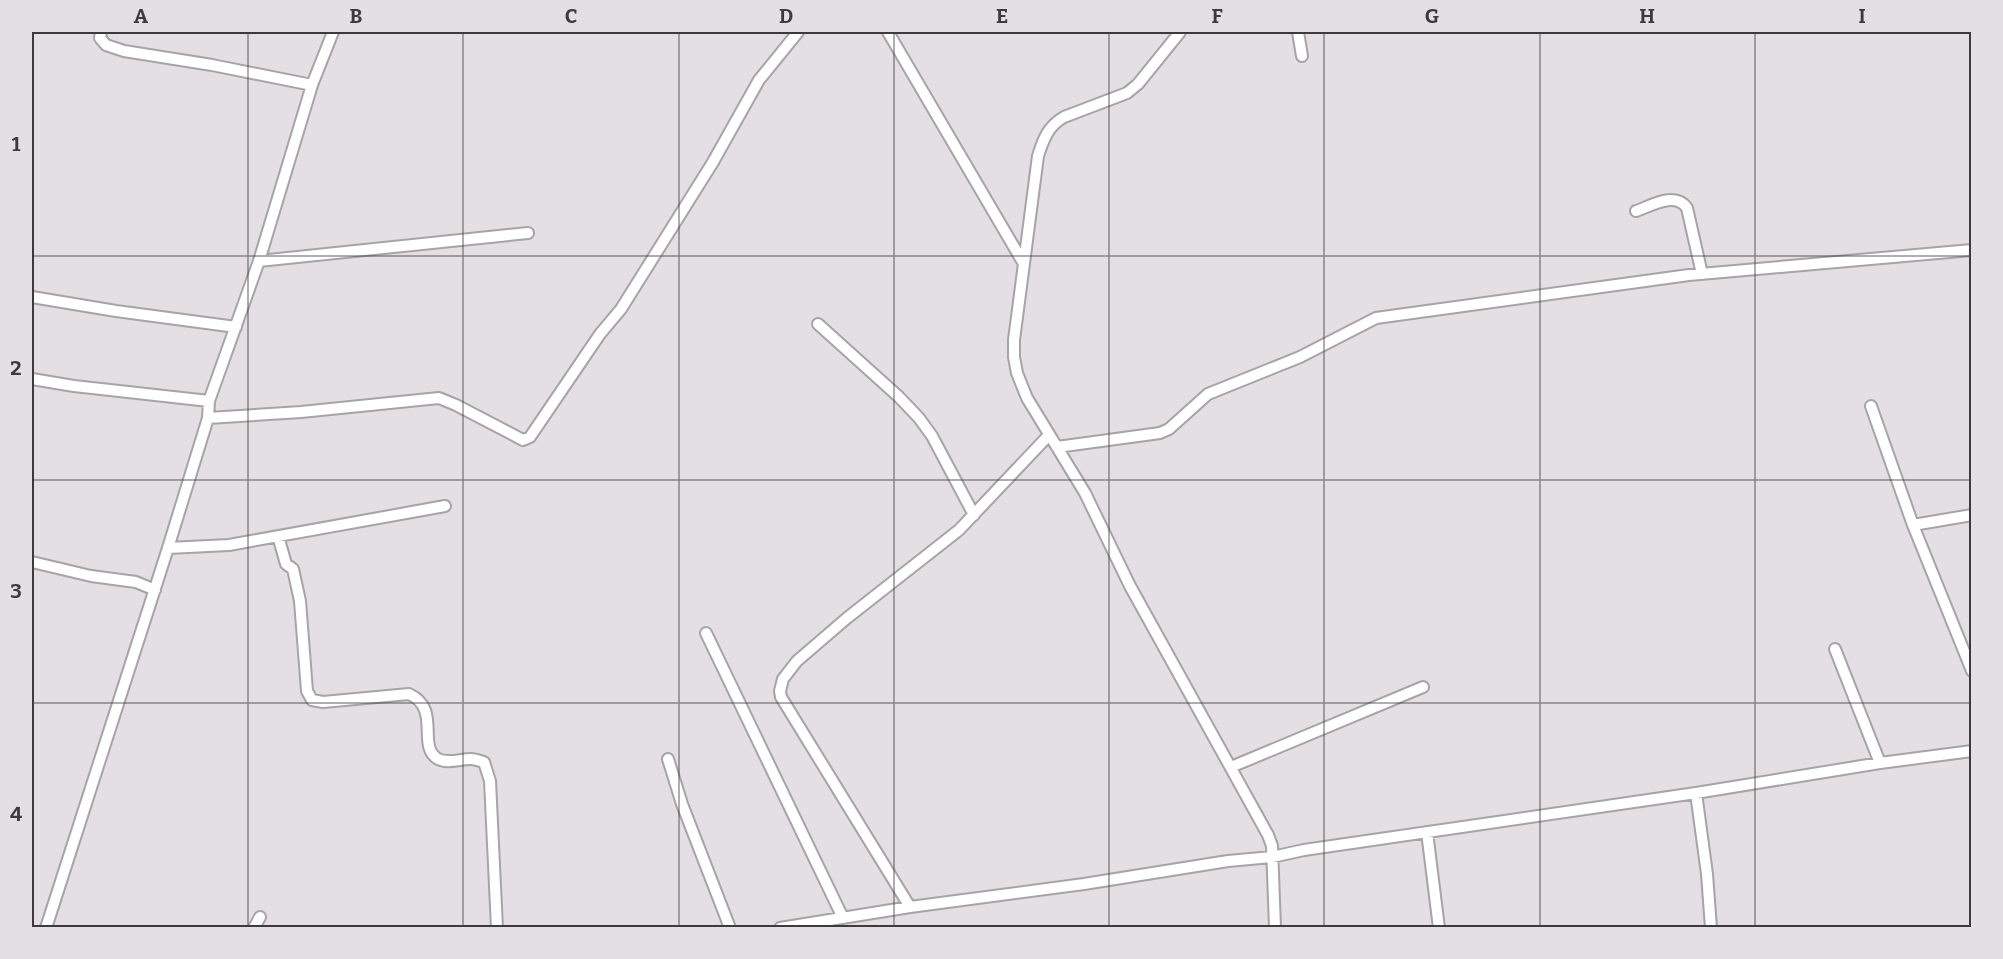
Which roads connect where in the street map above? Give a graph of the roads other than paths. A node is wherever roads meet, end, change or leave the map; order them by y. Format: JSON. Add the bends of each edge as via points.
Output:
{"nodes":[{"id":1,"x":101,"y":32,"type":"edge"},
{"id":2,"x":333,"y":32,"type":"edge"},
{"id":3,"x":798,"y":32,"type":"edge"},
{"id":4,"x":888,"y":32,"type":"edge"},
{"id":5,"x":1180,"y":32,"type":"edge"},
{"id":6,"x":1298,"y":32,"type":"edge"},
{"id":7,"x":1302,"y":56,"type":"dead end"},
{"id":8,"x":312,"y":85,"type":"junction"},
{"id":9,"x":1636,"y":211,"type":"dead end"},
{"id":10,"x":528,"y":233,"type":"dead end"},
{"id":11,"x":1971,"y":250,"type":"edge"},
{"id":12,"x":259,"y":261,"type":"junction"},
{"id":13,"x":1024,"y":264,"type":"junction"},
{"id":14,"x":1702,"y":274,"type":"junction"},
{"id":15,"x":32,"y":297,"type":"edge"},
{"id":16,"x":818,"y":324,"type":"dead end"},
{"id":17,"x":236,"y":327,"type":"junction"},
{"id":18,"x":32,"y":379,"type":"edge"},
{"id":19,"x":209,"y":401,"type":"junction"},
{"id":20,"x":1871,"y":406,"type":"dead end"},
{"id":21,"x":208,"y":418,"type":"junction"},
{"id":22,"x":1049,"y":435,"type":"junction"},
{"id":23,"x":1057,"y":447,"type":"junction"},
{"id":24,"x":445,"y":506,"type":"dead end"},
{"id":25,"x":974,"y":515,"type":"junction"},
{"id":26,"x":1971,"y":515,"type":"edge"},
{"id":27,"x":1913,"y":525,"type":"junction"},
{"id":28,"x":278,"y":536,"type":"junction"},
{"id":29,"x":168,"y":548,"type":"junction"},
{"id":30,"x":32,"y":562,"type":"edge"},
{"id":31,"x":155,"y":590,"type":"junction"},
{"id":32,"x":706,"y":633,"type":"dead end"},
{"id":33,"x":1835,"y":649,"type":"dead end"},
{"id":34,"x":1971,"y":671,"type":"edge"},
{"id":35,"x":1423,"y":687,"type":"dead end"},
{"id":36,"x":1971,"y":751,"type":"edge"},
{"id":37,"x":668,"y":759,"type":"dead end"},
{"id":38,"x":1880,"y":763,"type":"junction"},
{"id":39,"x":1231,"y":767,"type":"junction"},
{"id":40,"x":1696,"y":793,"type":"junction"},
{"id":41,"x":1427,"y":832,"type":"junction"},
{"id":42,"x":1272,"y":857,"type":"junction"},
{"id":43,"x":910,"y":907,"type":"junction"},
{"id":44,"x":260,"y":917,"type":"dead end"},
{"id":45,"x":843,"y":918,"type":"junction"},
{"id":46,"x":46,"y":927,"type":"edge"},
{"id":47,"x":254,"y":927,"type":"edge"},
{"id":48,"x":496,"y":927,"type":"edge"},
{"id":49,"x":730,"y":927,"type":"edge"},
{"id":50,"x":780,"y":927,"type":"edge"},
{"id":51,"x":1275,"y":927,"type":"edge"},
{"id":52,"x":1439,"y":927,"type":"edge"},
{"id":53,"x":1711,"y":927,"type":"edge"}],
"edges":[{"from":1,"to":8,"type":"street","via":[[100,38],[106,45],[124,51]]},
{"from":2,"to":8,"type":"street"},
{"from":3,"to":21,"type":"street","via":[[759,80],[621,309],[530,437],[523,440],[439,398]]},
{"from":4,"to":13,"type":"street"},
{"from":5,"to":13,"type":"street","via":[[1127,93],[1064,117],[1048,131],[1038,156]]},
{"from":6,"to":7,"type":"street"},
{"from":8,"to":12,"type":"street"},
{"from":9,"to":14,"type":"street","via":[[1665,201],[1683,202]]},
{"from":10,"to":12,"type":"street"},
{"from":11,"to":14,"type":"street"},
{"from":12,"to":17,"type":"street"},
{"from":13,"to":22,"type":"street","via":[[1014,357],[1028,398]]},
{"from":14,"to":23,"type":"street","via":[[1376,318],[1300,357],[1208,394],[1169,429]]},
{"from":15,"to":17,"type":"street"},
{"from":16,"to":25,"type":"street","via":[[919,418]]},
{"from":17,"to":19,"type":"street"},
{"from":18,"to":19,"type":"street"},
{"from":19,"to":21,"type":"street"},
{"from":20,"to":27,"type":"street"},
{"from":21,"to":29,"type":"street"},
{"from":22,"to":23,"type":"street"},
{"from":22,"to":25,"type":"street"},
{"from":23,"to":39,"type":"street"},
{"from":24,"to":28,"type":"street"},
{"from":25,"to":43,"type":"street","via":[[797,660],[783,679],[780,691]]},
{"from":26,"to":27,"type":"street"},
{"from":27,"to":34,"type":"street"},
{"from":28,"to":29,"type":"street","via":[[229,545]]},
{"from":28,"to":48,"type":"street","via":[[286,564],[293,569],[300,601],[307,691],[312,700],[409,694],[420,699],[426,710],[429,749],[438,759],[484,762],[489,781]]},
{"from":29,"to":31,"type":"street"},
{"from":30,"to":31,"type":"street","via":[[136,582]]},
{"from":31,"to":46,"type":"street"},
{"from":32,"to":45,"type":"street"},
{"from":33,"to":38,"type":"street"},
{"from":35,"to":39,"type":"street"},
{"from":36,"to":38,"type":"street"},
{"from":37,"to":49,"type":"street"},
{"from":38,"to":40,"type":"street"},
{"from":39,"to":42,"type":"street","via":[[1268,835]]},
{"from":40,"to":41,"type":"street"},
{"from":40,"to":53,"type":"street"},
{"from":41,"to":42,"type":"street"},
{"from":41,"to":52,"type":"street"},
{"from":42,"to":43,"type":"street"},
{"from":42,"to":51,"type":"street"},
{"from":43,"to":45,"type":"street"},
{"from":44,"to":47,"type":"street"},
{"from":45,"to":50,"type":"street"}]}
